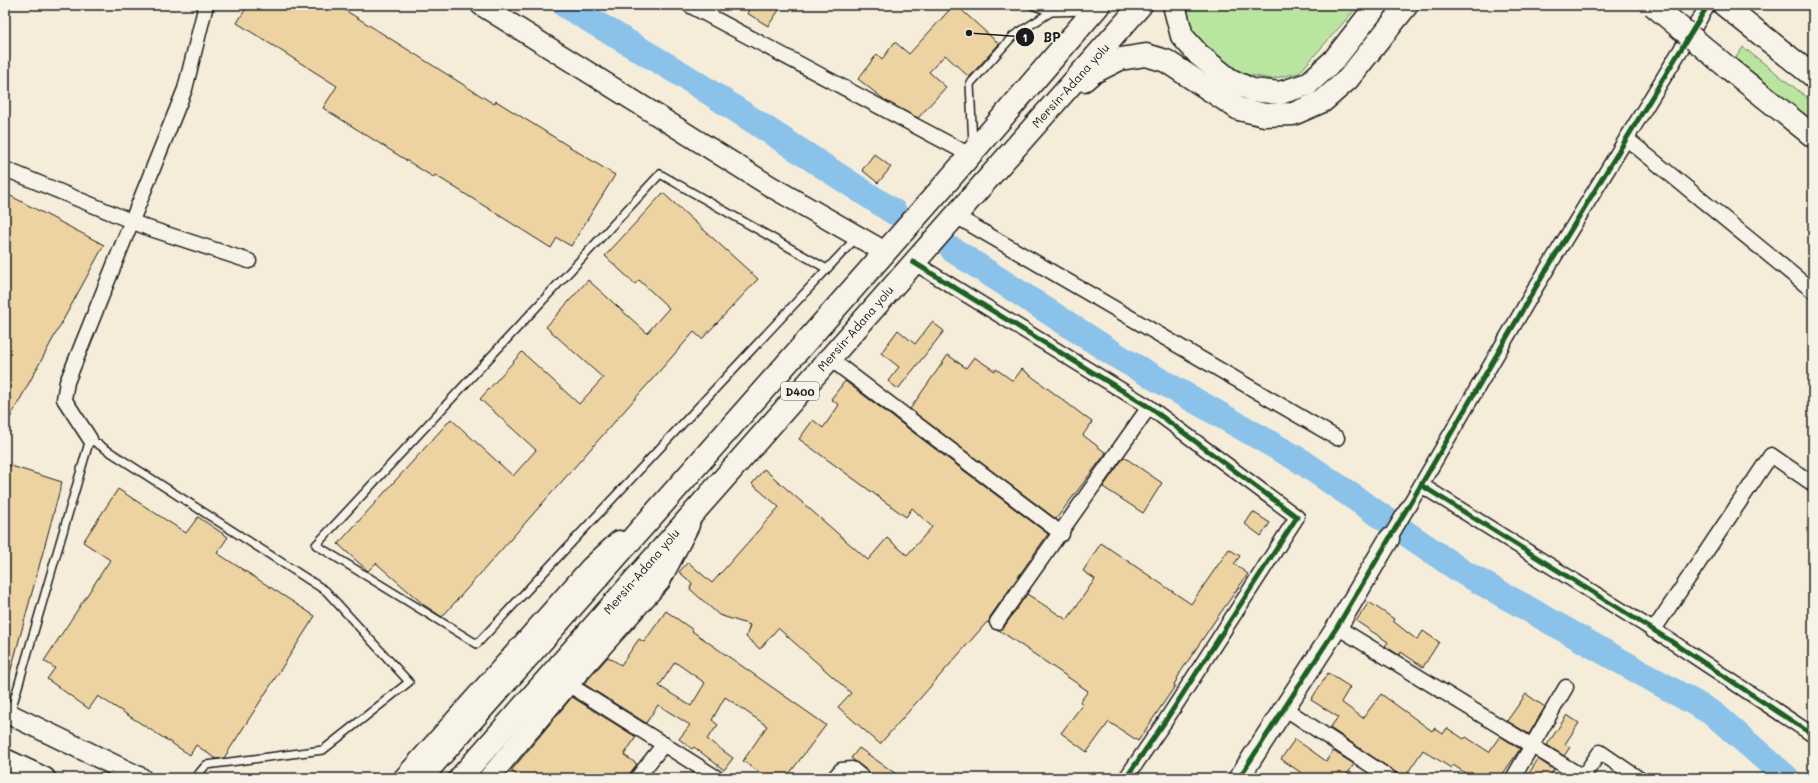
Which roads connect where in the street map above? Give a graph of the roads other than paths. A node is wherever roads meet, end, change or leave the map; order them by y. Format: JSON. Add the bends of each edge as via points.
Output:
{"nodes":[{"id":1,"x":206,"y":5,"type":"edge"},
{"id":2,"x":481,"y":5,"type":"edge"},
{"id":3,"x":689,"y":5,"type":"edge"},
{"id":4,"x":1032,"y":5,"type":"edge"},
{"id":5,"x":1141,"y":5,"type":"edge"},
{"id":6,"x":1176,"y":5,"type":"edge"},
{"id":7,"x":1378,"y":5,"type":"edge"},
{"id":8,"x":1407,"y":5,"type":"edge"},
{"id":9,"x":1653,"y":5,"type":"edge"},
{"id":10,"x":1708,"y":5,"type":"edge"},
{"id":11,"x":1724,"y":5,"type":"edge"},
{"id":12,"x":1097,"y":8,"type":"edge"},
{"id":13,"x":1051,"y":12,"type":"junction"},
{"id":14,"x":1813,"y":76,"type":"edge"},
{"id":15,"x":1813,"y":136,"type":"edge"},
{"id":16,"x":1627,"y":139,"type":"junction"},
{"id":17,"x":971,"y":154,"type":"junction"},
{"id":18,"x":5,"y":168,"type":"edge"},
{"id":19,"x":960,"y":208,"type":"junction"},
{"id":20,"x":133,"y":222,"type":"junction"},
{"id":21,"x":857,"y":236,"type":"junction"},
{"id":22,"x":885,"y":252,"type":"junction"},
{"id":23,"x":249,"y":261,"type":"dead end"},
{"id":24,"x":913,"y":262,"type":"junction"},
{"id":25,"x":827,"y":269,"type":"junction"},
{"id":26,"x":1813,"y":291,"type":"edge"},
{"id":27,"x":829,"y":358,"type":"junction"},
{"id":28,"x":1149,"y":406,"type":"junction"},
{"id":29,"x":1337,"y":438,"type":"dead end"},
{"id":30,"x":90,"y":439,"type":"junction"},
{"id":31,"x":1813,"y":484,"type":"edge"},
{"id":32,"x":1421,"y":485,"type":"junction"},
{"id":33,"x":699,"y":506,"type":"junction"},
{"id":34,"x":1061,"y":534,"type":"junction"},
{"id":35,"x":1389,"y":539,"type":"joint"},
{"id":36,"x":997,"y":622,"type":"dead end"},
{"id":37,"x":1337,"y":627,"type":"junction"},
{"id":38,"x":1653,"y":631,"type":"junction"},
{"id":39,"x":568,"y":684,"type":"junction"},
{"id":40,"x":1566,"y":687,"type":"dead end"},
{"id":41,"x":1284,"y":708,"type":"junction"},
{"id":42,"x":7,"y":717,"type":"edge"},
{"id":43,"x":1813,"y":735,"type":"edge"},
{"id":44,"x":664,"y":744,"type":"junction"},
{"id":45,"x":1531,"y":746,"type":"junction"},
{"id":46,"x":5,"y":759,"type":"edge"},
{"id":47,"x":408,"y":776,"type":"edge"},
{"id":48,"x":1241,"y":777,"type":"edge"},
{"id":49,"x":1582,"y":777,"type":"edge"},
{"id":50,"x":45,"y":778,"type":"edge"},
{"id":51,"x":141,"y":778,"type":"edge"},
{"id":52,"x":195,"y":778,"type":"edge"},
{"id":53,"x":460,"y":778,"type":"edge"},
{"id":54,"x":489,"y":778,"type":"edge"},
{"id":55,"x":637,"y":778,"type":"edge"},
{"id":56,"x":717,"y":778,"type":"edge"},
{"id":57,"x":834,"y":778,"type":"edge"},
{"id":58,"x":863,"y":778,"type":"edge"},
{"id":59,"x":1126,"y":778,"type":"edge"},
{"id":60,"x":1390,"y":778,"type":"edge"},
{"id":61,"x":1513,"y":778,"type":"edge"},
{"id":62,"x":1638,"y":778,"type":"edge"}],
"edges":[{"from":1,"to":20,"type":"street","via":[[185,89]]},
{"from":2,"to":21,"type":"street","via":[[770,186]]},
{"from":3,"to":17,"type":"street"},
{"from":4,"to":13,"type":"lane"},
{"from":5,"to":19,"type":"main road","name":"Mersin-Adana yolu","number":"D400"},
{"from":6,"to":7,"type":"main road","via":[[1182,36],[1199,55],[1230,80],[1252,90],[1280,93],[1308,84],[1324,70]]},
{"from":8,"to":19,"type":"main road","via":[[1348,79],[1323,101],[1293,114],[1265,115],[1239,109],[1166,61],[1146,55],[1120,59],[1092,73],[1055,107]]},
{"from":9,"to":15,"type":"main road","bridge":true},
{"from":10,"to":16,"type":"street"},
{"from":11,"to":14,"type":"main road"},
{"from":12,"to":13,"type":"lane"},
{"from":12,"to":17,"type":"main road","number":"D400"},
{"from":13,"to":17,"type":"lane","via":[[1013,36],[970,84]]},
{"from":16,"to":26,"type":"street"},
{"from":16,"to":32,"type":"street","via":[[1536,287]]},
{"from":17,"to":22,"type":"main road","number":"D400"},
{"from":18,"to":20,"type":"street"},
{"from":19,"to":24,"type":"main road","name":"Mersin-Adana yolu","number":"D400"},
{"from":19,"to":29,"type":"street"},
{"from":20,"to":23,"type":"street"},
{"from":20,"to":30,"type":"street","via":[[67,382],[64,399]]},
{"from":21,"to":22,"type":"street"},
{"from":21,"to":25,"type":"lane"},
{"from":22,"to":47,"type":"main road","number":"D400","via":[[678,487]]},
{"from":24,"to":27,"type":"main road","name":"Mersin-Adana yolu","number":"D400"},
{"from":24,"to":28,"type":"street"},
{"from":25,"to":25,"type":"lane","via":[[660,174],[316,544],[477,644]]},
{"from":27,"to":33,"type":"main road","name":"Mersin-Adana yolu","number":"D400"},
{"from":27,"to":34,"type":"street"},
{"from":28,"to":34,"type":"street"},
{"from":28,"to":59,"type":"street","via":[[1297,517]]},
{"from":30,"to":42,"type":"lane"},
{"from":30,"to":52,"type":"lane","via":[[326,591],[409,682],[323,750],[206,765]]},
{"from":31,"to":38,"type":"street","via":[[1771,455]]},
{"from":32,"to":35,"type":"street"},
{"from":32,"to":38,"type":"street"},
{"from":33,"to":39,"type":"street","via":[[660,580]]},
{"from":33,"to":53,"type":"main road","name":"Mersin-Adana yolu","number":"D400"},
{"from":34,"to":36,"type":"street"},
{"from":35,"to":37,"type":"street"},
{"from":37,"to":41,"type":"street"},
{"from":37,"to":45,"type":"street"},
{"from":38,"to":43,"type":"street"},
{"from":39,"to":44,"type":"street"},
{"from":39,"to":54,"type":"street"},
{"from":40,"to":45,"type":"street"},
{"from":41,"to":48,"type":"street"},
{"from":41,"to":60,"type":"street"},
{"from":42,"to":51,"type":"street"},
{"from":44,"to":55,"type":"street"},
{"from":44,"to":56,"type":"street"},
{"from":45,"to":49,"type":"street"},
{"from":45,"to":61,"type":"street"},
{"from":46,"to":50,"type":"street"},
{"from":49,"to":62,"type":"street","via":[[1600,752]]},
{"from":57,"to":58,"type":"street","via":[[841,770],[852,769]]}]}
